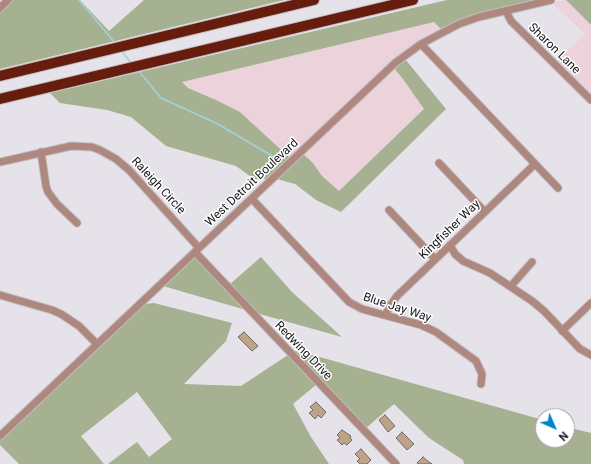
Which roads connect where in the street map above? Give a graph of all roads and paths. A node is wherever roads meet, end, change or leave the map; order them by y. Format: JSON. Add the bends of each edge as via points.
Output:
{"nodes":[{"id":1,"x":8,"y":0,"type":"edge"},
{"id":2,"x":314,"y":0,"type":"edge"},
{"id":3,"x":413,"y":0,"type":"edge"},
{"id":4,"x":551,"y":0,"type":"edge"},
{"id":5,"x":0,"y":8,"type":"edge"},
{"id":6,"x":506,"y":11,"type":"junction"},
{"id":7,"x":421,"y":44,"type":"junction"},
{"id":8,"x":0,"y":76,"type":"edge"},
{"id":9,"x":0,"y":99,"type":"edge"},
{"id":10,"x":591,"y":100,"type":"edge"},
{"id":11,"x":42,"y":152,"type":"junction"},
{"id":12,"x":0,"y":162,"type":"edge"},
{"id":13,"x":439,"y":163,"type":"dead end"},
{"id":14,"x":535,"y":164,"type":"junction"},
{"id":15,"x":558,"y":188,"type":"dead end"},
{"id":16,"x":252,"y":199,"type":"junction"},
{"id":17,"x":389,"y":210,"type":"dead end"},
{"id":18,"x":485,"y":212,"type":"junction"},
{"id":19,"x":77,"y":223,"type":"dead end"},
{"id":20,"x":450,"y":245,"type":"junction"},
{"id":21,"x":197,"y":250,"type":"junction"},
{"id":22,"x":435,"y":259,"type":"junction"},
{"id":23,"x":532,"y":262,"type":"dead end"},
{"id":24,"x":511,"y":286,"type":"junction"},
{"id":25,"x":0,"y":295,"type":"edge"},
{"id":26,"x":591,"y":303,"type":"edge"},
{"id":27,"x":386,"y":316,"type":"junction"},
{"id":28,"x":562,"y":330,"type":"junction"},
{"id":29,"x":97,"y":344,"type":"junction"},
{"id":30,"x":591,"y":355,"type":"edge"},
{"id":31,"x":481,"y":384,"type":"dead end"},
{"id":32,"x":0,"y":436,"type":"edge"},
{"id":33,"x":396,"y":464,"type":"edge"}],
"edges":[{"from":1,"to":5,"type":"street"},
{"from":2,"to":8,"type":"highway"},
{"from":3,"to":9,"type":"highway"},
{"from":4,"to":6,"type":"street","name":"West Detroit Boulevard"},
{"from":6,"to":7,"type":"street","name":"West Detroit Boulevard","via":[[459,24]]},
{"from":6,"to":10,"type":"street","name":"Sharon Lane","via":[[511,21]]},
{"from":7,"to":14,"type":"street"},
{"from":7,"to":16,"type":"street","name":"West Detroit Boulevard","via":[[386,71]]},
{"from":11,"to":12,"type":"street","name":"Raleigh Circle"},
{"from":11,"to":19,"type":"street","via":[[48,192]]},
{"from":11,"to":21,"type":"street","name":"Raleigh Circle","via":[[66,146],[81,146],[92,147],[108,154],[129,170]]},
{"from":13,"to":18,"type":"street"},
{"from":14,"to":15,"type":"street"},
{"from":14,"to":18,"type":"street","name":"Kingfisher Way"},
{"from":16,"to":21,"type":"street","name":"West Detroit Boulevard"},
{"from":16,"to":27,"type":"street","name":"Blue Jay Way","via":[[349,302]]},
{"from":17,"to":22,"type":"street"},
{"from":18,"to":20,"type":"street","name":"Kingfisher Way"},
{"from":20,"to":22,"type":"street","name":"Kingfisher Way"},
{"from":20,"to":24,"type":"street","via":[[463,261]]},
{"from":21,"to":29,"type":"street","name":"West Detroit Boulevard"},
{"from":21,"to":33,"type":"street","name":"Redwing Drive"},
{"from":22,"to":27,"type":"street","name":"Kingfisher Way","via":[[396,296]]},
{"from":23,"to":24,"type":"street"},
{"from":24,"to":28,"type":"street","via":[[532,301]]},
{"from":25,"to":29,"type":"street","via":[[61,314],[79,326]]},
{"from":26,"to":28,"type":"street"},
{"from":27,"to":31,"type":"street","name":"Blue Jay Way","via":[[421,325],[473,358],[481,370]]},
{"from":28,"to":30,"type":"street","via":[[580,349]]},
{"from":29,"to":32,"type":"street","name":"West Detroit Boulevard"}]}
